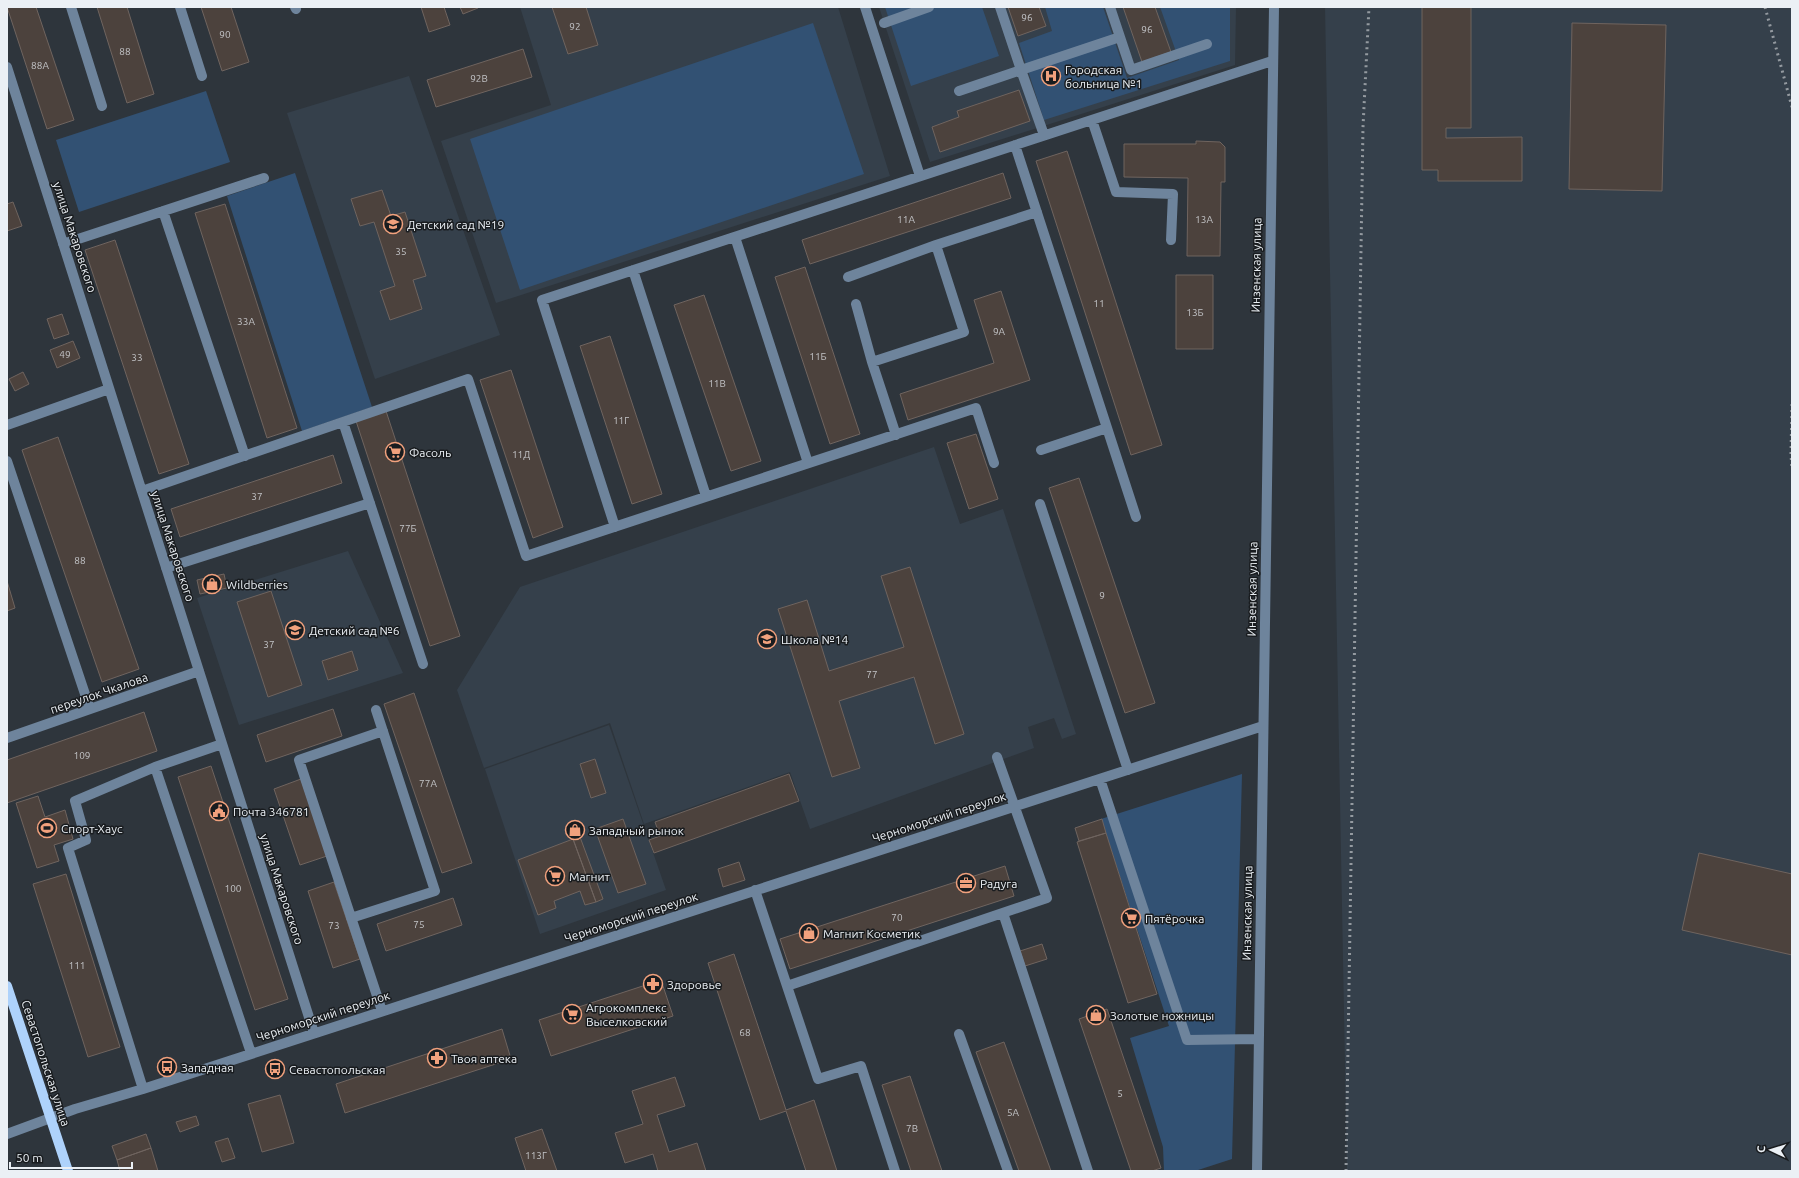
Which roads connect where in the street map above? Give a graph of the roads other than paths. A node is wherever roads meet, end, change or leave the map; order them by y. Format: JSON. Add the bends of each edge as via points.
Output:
{"nodes":[{"id":1,"x":72,"y":7,"type":"edge"},
{"id":2,"x":180,"y":7,"type":"edge"},
{"id":3,"x":865,"y":7,"type":"edge"},
{"id":4,"x":929,"y":7,"type":"edge"},
{"id":5,"x":1000,"y":7,"type":"edge"},
{"id":6,"x":1110,"y":7,"type":"edge"},
{"id":7,"x":1274,"y":7,"type":"edge"},
{"id":8,"x":884,"y":23,"type":"dead end"},
{"id":9,"x":1120,"y":37,"type":"junction"},
{"id":10,"x":1208,"y":44,"type":"dead end"},
{"id":11,"x":1272,"y":61,"type":"junction"},
{"id":12,"x":7,"y":67,"type":"edge"},
{"id":13,"x":1022,"y":70,"type":"junction"},
{"id":14,"x":202,"y":76,"type":"dead end"},
{"id":15,"x":959,"y":91,"type":"dead end"},
{"id":16,"x":102,"y":106,"type":"dead end"},
{"id":17,"x":1092,"y":120,"type":"junction"},
{"id":18,"x":1044,"y":135,"type":"junction"},
{"id":19,"x":1015,"y":145,"type":"junction"},
{"id":20,"x":920,"y":176,"type":"junction"},
{"id":21,"x":264,"y":178,"type":"dead end"},
{"id":22,"x":163,"y":211,"type":"junction"},
{"id":23,"x":1037,"y":212,"type":"junction"},
{"id":24,"x":735,"y":236,"type":"junction"},
{"id":25,"x":1172,"y":240,"type":"dead end"},
{"id":26,"x":63,"y":244,"type":"junction"},
{"id":27,"x":936,"y":245,"type":"junction"},
{"id":28,"x":633,"y":270,"type":"junction"},
{"id":29,"x":848,"y":278,"type":"dead end"},
{"id":30,"x":856,"y":304,"type":"dead end"},
{"id":31,"x":872,"y":362,"type":"junction"},
{"id":32,"x":109,"y":389,"type":"junction"},
{"id":33,"x":343,"y":422,"type":"junction"},
{"id":34,"x":7,"y":425,"type":"edge"},
{"id":35,"x":1107,"y":428,"type":"junction"},
{"id":36,"x":896,"y":435,"type":"junction"},
{"id":37,"x":1041,"y":450,"type":"dead end"},
{"id":38,"x":245,"y":456,"type":"junction"},
{"id":39,"x":7,"y":462,"type":"edge"},
{"id":40,"x":808,"y":463,"type":"junction"},
{"id":41,"x":994,"y":463,"type":"dead end"},
{"id":42,"x":142,"y":491,"type":"junction"},
{"id":43,"x":706,"y":496,"type":"junction"},
{"id":44,"x":370,"y":503,"type":"junction"},
{"id":45,"x":1040,"y":504,"type":"dead end"},
{"id":46,"x":1136,"y":517,"type":"dead end"},
{"id":47,"x":615,"y":526,"type":"junction"},
{"id":48,"x":166,"y":568,"type":"junction"},
{"id":49,"x":423,"y":664,"type":"dead end"},
{"id":50,"x":199,"y":672,"type":"junction"},
{"id":51,"x":90,"y":709,"type":"junction"},
{"id":52,"x":376,"y":710,"type":"dead end"},
{"id":53,"x":1263,"y":726,"type":"junction"},
{"id":54,"x":383,"y":731,"type":"junction"},
{"id":55,"x":7,"y":738,"type":"edge"},
{"id":56,"x":222,"y":744,"type":"junction"},
{"id":57,"x":997,"y":757,"type":"dead end"},
{"id":58,"x":155,"y":767,"type":"junction"},
{"id":59,"x":1128,"y":770,"type":"junction"},
{"id":60,"x":1100,"y":779,"type":"junction"},
{"id":61,"x":1014,"y":806,"type":"junction"},
{"id":62,"x":755,"y":890,"type":"junction"},
{"id":63,"x":1003,"y":913,"type":"junction"},
{"id":64,"x":351,"y":918,"type":"junction"},
{"id":65,"x":7,"y":986,"type":"edge"},
{"id":66,"x":787,"y":986,"type":"junction"},
{"id":67,"x":382,"y":1011,"type":"junction"},
{"id":68,"x":314,"y":1033,"type":"junction"},
{"id":69,"x":959,"y":1034,"type":"dead end"},
{"id":70,"x":1258,"y":1040,"type":"junction"},
{"id":71,"x":251,"y":1053,"type":"junction"},
{"id":72,"x":143,"y":1089,"type":"junction"},
{"id":73,"x":50,"y":1118,"type":"junction"},
{"id":74,"x":7,"y":1134,"type":"edge"},
{"id":75,"x":68,"y":1171,"type":"edge"},
{"id":76,"x":895,"y":1171,"type":"edge"},
{"id":77,"x":1008,"y":1171,"type":"edge"},
{"id":78,"x":1088,"y":1171,"type":"edge"},
{"id":79,"x":1258,"y":1171,"type":"edge"}],
"edges":[{"from":1,"to":16,"type":"street"},
{"from":2,"to":14,"type":"street"},
{"from":3,"to":20,"type":"street"},
{"from":4,"to":8,"type":"street"},
{"from":5,"to":13,"type":"street"},
{"from":6,"to":9,"type":"street"},
{"from":7,"to":11,"type":"street","name":"Инзенская улица"},
{"from":9,"to":10,"type":"street","via":[[1131,70]]},
{"from":9,"to":13,"type":"street"},
{"from":11,"to":17,"type":"street"},
{"from":11,"to":53,"type":"street","name":"Инзенская улица"},
{"from":12,"to":26,"type":"street","name":"улица Макаровского"},
{"from":13,"to":15,"type":"street"},
{"from":13,"to":18,"type":"street"},
{"from":17,"to":18,"type":"street"},
{"from":17,"to":25,"type":"street","via":[[1116,192],[1173,194]]},
{"from":18,"to":19,"type":"street"},
{"from":19,"to":20,"type":"street"},
{"from":19,"to":23,"type":"street"},
{"from":20,"to":24,"type":"street"},
{"from":21,"to":22,"type":"street"},
{"from":22,"to":26,"type":"street"},
{"from":22,"to":38,"type":"street"},
{"from":23,"to":27,"type":"street"},
{"from":23,"to":35,"type":"street"},
{"from":24,"to":28,"type":"street"},
{"from":24,"to":40,"type":"street"},
{"from":26,"to":32,"type":"street","name":"улица Макаровского"},
{"from":27,"to":29,"type":"street"},
{"from":27,"to":31,"type":"street","via":[[964,332]]},
{"from":28,"to":43,"type":"street"},
{"from":28,"to":47,"type":"street","via":[[542,300]]},
{"from":30,"to":31,"type":"street"},
{"from":31,"to":36,"type":"street"},
{"from":32,"to":34,"type":"street"},
{"from":32,"to":42,"type":"street","name":"улица Макаровского"},
{"from":33,"to":38,"type":"street"},
{"from":33,"to":44,"type":"street"},
{"from":33,"to":47,"type":"street","via":[[468,379],[526,556]]},
{"from":35,"to":37,"type":"street"},
{"from":35,"to":46,"type":"street"},
{"from":36,"to":40,"type":"street"},
{"from":36,"to":41,"type":"street","via":[[976,408]]},
{"from":38,"to":42,"type":"street"},
{"from":39,"to":51,"type":"street"},
{"from":40,"to":43,"type":"street"},
{"from":42,"to":48,"type":"street","name":"улица Макаровского"},
{"from":43,"to":47,"type":"street"},
{"from":44,"to":48,"type":"street"},
{"from":44,"to":49,"type":"street"},
{"from":45,"to":59,"type":"street"},
{"from":48,"to":50,"type":"street","name":"улица Макаровского"},
{"from":50,"to":51,"type":"street","name":"переулок Чкалова"},
{"from":50,"to":56,"type":"street","name":"улица Макаровского"},
{"from":51,"to":55,"type":"street","name":"переулок Чкалова"},
{"from":52,"to":54,"type":"street"},
{"from":53,"to":59,"type":"street","name":"Черноморский переулок"},
{"from":53,"to":70,"type":"street","name":"Инзенская улица"},
{"from":54,"to":64,"type":"street","via":[[299,760]]},
{"from":54,"to":64,"type":"street","via":[[435,891]]},
{"from":56,"to":58,"type":"street"},
{"from":56,"to":68,"type":"street","name":"улица Макаровского"},
{"from":57,"to":61,"type":"street"},
{"from":58,"to":71,"type":"street"},
{"from":58,"to":72,"type":"street","via":[[75,801],[86,840],[68,848]]},
{"from":59,"to":60,"type":"street","name":"Черноморский переулок"},
{"from":60,"to":61,"type":"street","name":"Черноморский переулок"},
{"from":60,"to":70,"type":"street","via":[[1187,1040]]},
{"from":61,"to":62,"type":"street","name":"Черноморский переулок"},
{"from":61,"to":63,"type":"street","via":[[1047,898]]},
{"from":62,"to":66,"type":"street"},
{"from":62,"to":67,"type":"street","name":"Черноморский переулок"},
{"from":63,"to":66,"type":"street"},
{"from":63,"to":78,"type":"street"},
{"from":64,"to":67,"type":"street"},
{"from":65,"to":73,"type":"main road","name":"Севастопольская улица"},
{"from":66,"to":76,"type":"street","via":[[818,1079],[861,1066]]},
{"from":67,"to":68,"type":"street","name":"Черноморский переулок"},
{"from":68,"to":71,"type":"street","name":"Черноморский переулок"},
{"from":69,"to":77,"type":"street"},
{"from":70,"to":79,"type":"street","name":"Инзенская улица"},
{"from":71,"to":72,"type":"street","name":"Черноморский переулок"},
{"from":72,"to":73,"type":"street","name":"Черноморский переулок"},
{"from":73,"to":74,"type":"street","name":"Черноморский переулок"},
{"from":73,"to":75,"type":"main road","name":"Севастопольская улица"}]}
